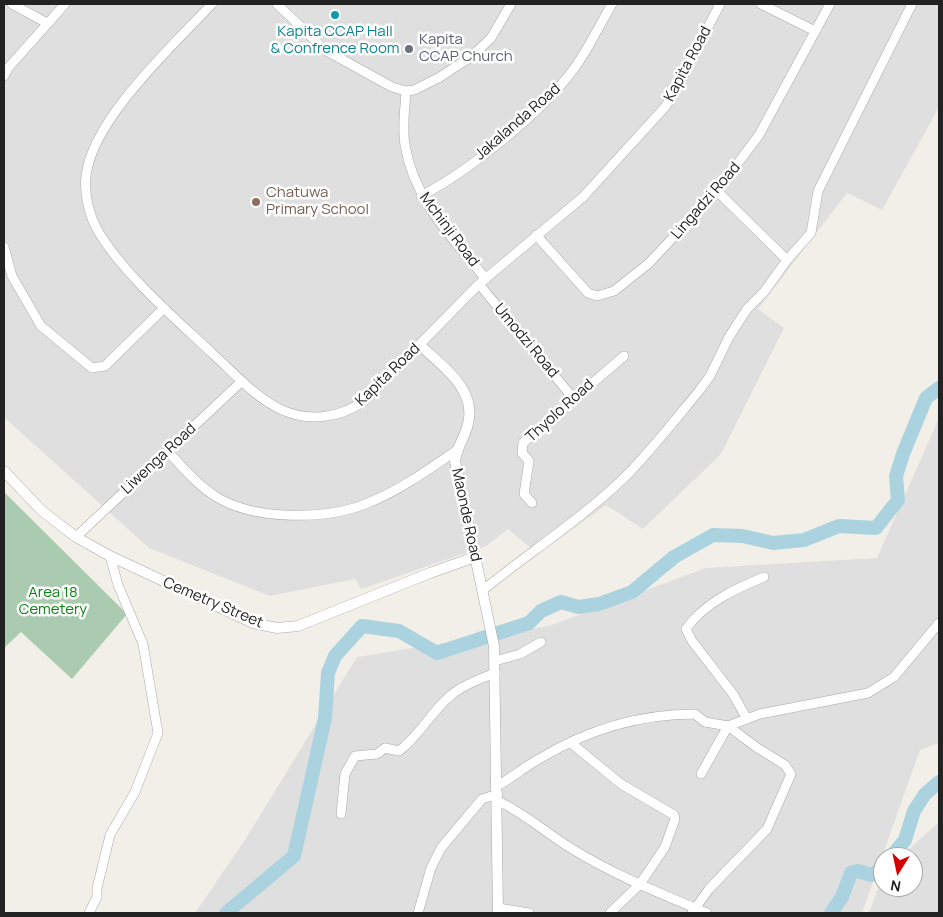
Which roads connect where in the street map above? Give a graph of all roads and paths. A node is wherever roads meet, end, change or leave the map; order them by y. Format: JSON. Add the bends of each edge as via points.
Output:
{"nodes":[{"id":1,"x":12,"y":4,"type":"edge"},
{"id":2,"x":66,"y":4,"type":"edge"},
{"id":3,"x":212,"y":4,"type":"edge"},
{"id":4,"x":277,"y":4,"type":"edge"},
{"id":5,"x":511,"y":4,"type":"edge"},
{"id":6,"x":612,"y":4,"type":"edge"},
{"id":7,"x":720,"y":4,"type":"edge"},
{"id":8,"x":761,"y":4,"type":"edge"},
{"id":9,"x":830,"y":4,"type":"edge"},
{"id":10,"x":912,"y":4,"type":"edge"},
{"id":11,"x":47,"y":23,"type":"junction"},
{"id":12,"x":815,"y":31,"type":"junction"},
{"id":13,"x":4,"y":76,"type":"edge"},
{"id":14,"x":406,"y":91,"type":"junction"},
{"id":15,"x":717,"y":191,"type":"junction"},
{"id":16,"x":421,"y":196,"type":"junction"},
{"id":17,"x":536,"y":235,"type":"junction"},
{"id":18,"x":4,"y":247,"type":"edge"},
{"id":19,"x":787,"y":260,"type":"junction"},
{"id":20,"x":483,"y":282,"type":"junction"},
{"id":21,"x":164,"y":308,"type":"junction"},
{"id":22,"x":420,"y":345,"type":"junction"},
{"id":23,"x":624,"y":356,"type":"dead end"},
{"id":24,"x":242,"y":381,"type":"junction"},
{"id":25,"x":573,"y":398,"type":"junction"},
{"id":26,"x":457,"y":450,"type":"junction"},
{"id":27,"x":168,"y":452,"type":"junction"},
{"id":28,"x":4,"y":471,"type":"edge"},
{"id":29,"x":532,"y":503,"type":"dead end"},
{"id":30,"x":76,"y":537,"type":"junction"},
{"id":31,"x":110,"y":556,"type":"junction"},
{"id":32,"x":475,"y":557,"type":"junction"},
{"id":33,"x":764,"y":577,"type":"dead end"},
{"id":34,"x":483,"y":590,"type":"junction"},
{"id":35,"x":939,"y":623,"type":"edge"},
{"id":36,"x":542,"y":642,"type":"dead end"},
{"id":37,"x":495,"y":661,"type":"junction"},
{"id":38,"x":495,"y":673,"type":"junction"},
{"id":39,"x":747,"y":719,"type":"junction"},
{"id":40,"x":728,"y":726,"type":"junction"},
{"id":41,"x":571,"y":743,"type":"junction"},
{"id":42,"x":700,"y":774,"type":"dead end"},
{"id":43,"x":498,"y":794,"type":"junction"},
{"id":44,"x":341,"y":814,"type":"dead end"},
{"id":45,"x":640,"y":884,"type":"junction"},
{"id":46,"x":498,"y":911,"type":"edge"},
{"id":47,"x":693,"y":911,"type":"edge"},
{"id":48,"x":89,"y":913,"type":"edge"},
{"id":49,"x":418,"y":913,"type":"edge"},
{"id":50,"x":529,"y":913,"type":"edge"},
{"id":51,"x":610,"y":913,"type":"edge"},
{"id":52,"x":707,"y":913,"type":"edge"}],
"edges":[{"from":1,"to":11,"type":"street"},
{"from":2,"to":11,"type":"street"},
{"from":3,"to":21,"type":"street","name":"Kapita Road","via":[[130,94],[104,128],[91,152],[86,177],[87,201],[98,230],[116,256]]},
{"from":4,"to":14,"type":"street","via":[[333,56]]},
{"from":5,"to":14,"type":"street","via":[[491,38],[472,56],[414,90]]},
{"from":6,"to":16,"type":"street","name":"Jakalanda Road","via":[[574,68],[539,108],[454,177]]},
{"from":7,"to":17,"type":"street","name":"Kapita Road","via":[[665,107],[583,197]]},
{"from":8,"to":12,"type":"street"},
{"from":9,"to":12,"type":"street","name":"Lingadzi Road"},
{"from":10,"to":19,"type":"street","via":[[818,191],[811,233]]},
{"from":11,"to":13,"type":"street"},
{"from":12,"to":15,"type":"street","name":"Lingadzi Road","via":[[760,134]]},
{"from":14,"to":16,"type":"street","name":"Mchinji Road","via":[[405,145]]},
{"from":15,"to":17,"type":"street","name":"Lingadzi Road","via":[[648,264],[606,295],[597,296],[580,287]]},
{"from":15,"to":19,"type":"street"},
{"from":16,"to":20,"type":"street","name":"Mchinji Road"},
{"from":17,"to":20,"type":"street","name":"Kapita Road"},
{"from":18,"to":21,"type":"street","via":[[12,276],[41,326],[92,368],[105,366]]},
{"from":19,"to":34,"type":"street","via":[[733,330],[700,391],[625,476],[577,519]]},
{"from":20,"to":22,"type":"street","name":"Kapita Road"},
{"from":20,"to":25,"type":"street","name":"Umodzi Road"},
{"from":21,"to":24,"type":"street","name":"Kapita Road"},
{"from":22,"to":24,"type":"street","name":"Kapita Road","via":[[364,401],[337,415],[309,417],[283,410],[264,400]]},
{"from":22,"to":26,"type":"street","name":"Maonde Road","via":[[467,395],[469,419]]},
{"from":23,"to":25,"type":"street","name":"Thyolo Road"},
{"from":24,"to":27,"type":"street","name":"Liwenga Road"},
{"from":25,"to":29,"type":"street","name":"Thyolo Road","via":[[523,443],[522,453],[529,461],[524,494]]},
{"from":26,"to":27,"type":"street","via":[[400,488],[366,504],[327,512],[278,515],[237,507],[217,497]]},
{"from":26,"to":32,"type":"street","name":"Maonde Road","via":[[455,461]]},
{"from":27,"to":30,"type":"street","name":"Liwenga Road"},
{"from":28,"to":30,"type":"street","name":"Cemetry Street","via":[[42,510]]},
{"from":30,"to":31,"type":"street","name":"Cemetry Street"},
{"from":31,"to":32,"type":"street","name":"Cemetry Street","via":[[253,623],[277,628],[298,626]]},
{"from":31,"to":48,"type":"street","via":[[118,585],[143,644],[158,733],[135,792],[110,835],[97,897]]},
{"from":32,"to":34,"type":"street","name":"Maonde Road"},
{"from":33,"to":39,"type":"street","via":[[730,592],[706,608],[686,629]]},
{"from":34,"to":37,"type":"street","name":"Maonde Road"},
{"from":35,"to":39,"type":"street","via":[[894,678],[868,693]]},
{"from":36,"to":37,"type":"street","via":[[520,654]]},
{"from":37,"to":38,"type":"street","name":"Maonde Road"},
{"from":38,"to":43,"type":"street","name":"Maonde Road"},
{"from":38,"to":44,"type":"street","via":[[464,686],[448,697],[399,750],[387,748],[377,754],[355,756],[345,774]]},
{"from":39,"to":40,"type":"street"},
{"from":40,"to":41,"type":"street","via":[[705,722],[695,714],[668,714],[606,727]]},
{"from":40,"to":42,"type":"street"},
{"from":40,"to":47,"type":"street","via":[[785,765],[791,774],[768,829],[709,889]]},
{"from":41,"to":43,"type":"street","via":[[538,759]]},
{"from":41,"to":45,"type":"street","via":[[621,784],[674,815],[674,825],[665,847]]},
{"from":43,"to":45,"type":"street","via":[[568,846]]},
{"from":43,"to":46,"type":"street","name":"Maonde Road"},
{"from":43,"to":49,"type":"street","via":[[482,799],[442,848],[431,868]]},
{"from":45,"to":47,"type":"street"},
{"from":45,"to":51,"type":"street"},
{"from":46,"to":50,"type":"street"},
{"from":47,"to":52,"type":"street"}]}
